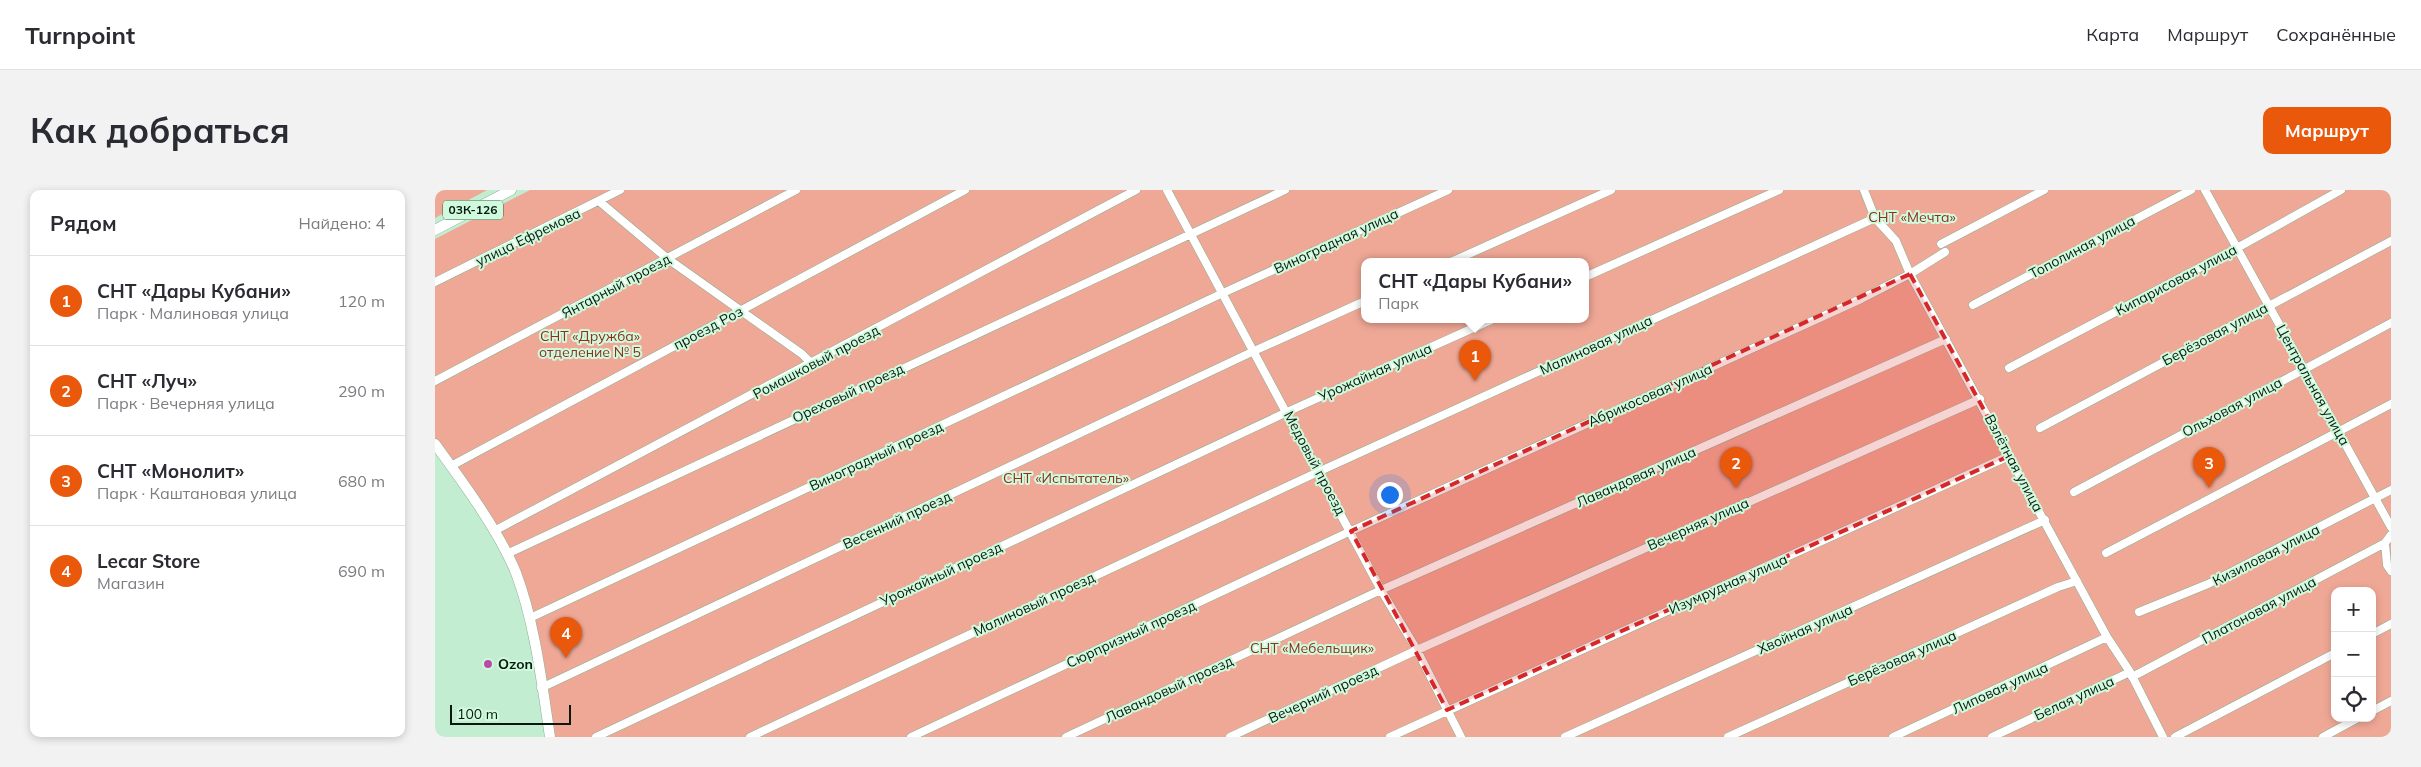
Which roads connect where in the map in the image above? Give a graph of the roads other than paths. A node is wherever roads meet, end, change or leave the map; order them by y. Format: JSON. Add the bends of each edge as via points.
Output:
{"nodes":[{"id":1,"x":511,"y":190,"type":"edge"},
{"id":2,"x":620,"y":190,"type":"edge"},
{"id":3,"x":796,"y":190,"type":"edge"},
{"id":4,"x":965,"y":190,"type":"edge"},
{"id":5,"x":1136,"y":190,"type":"edge"},
{"id":6,"x":1167,"y":190,"type":"edge"},
{"id":7,"x":1285,"y":190,"type":"edge"},
{"id":8,"x":1448,"y":190,"type":"edge"},
{"id":9,"x":1611,"y":190,"type":"edge"},
{"id":10,"x":1779,"y":190,"type":"edge"},
{"id":11,"x":1863,"y":190,"type":"edge"},
{"id":12,"x":2044,"y":190,"type":"edge"},
{"id":13,"x":2191,"y":190,"type":"edge"},
{"id":14,"x":2205,"y":190,"type":"edge"},
{"id":15,"x":2341,"y":190,"type":"edge"},
{"id":16,"x":600,"y":202,"type":"junction"},
{"id":17,"x":1875,"y":218,"type":"junction"},
{"id":18,"x":435,"y":230,"type":"edge"},
{"id":19,"x":1190,"y":233,"type":"junction"},
{"id":20,"x":2391,"y":241,"type":"edge"},
{"id":21,"x":1941,"y":244,"type":"dead end"},
{"id":22,"x":2237,"y":248,"type":"junction"},
{"id":23,"x":1945,"y":252,"type":"dead end"},
{"id":24,"x":1460,"y":258,"type":"edge"},
{"id":25,"x":668,"y":259,"type":"junction"},
{"id":26,"x":1910,"y":274,"type":"junction"},
{"id":27,"x":1589,"y":275,"type":"edge"},
{"id":28,"x":435,"y":282,"type":"edge"},
{"id":29,"x":1223,"y":293,"type":"junction"},
{"id":30,"x":1361,"y":303,"type":"edge"},
{"id":31,"x":1973,"y":305,"type":"dead end"},
{"id":32,"x":2269,"y":305,"type":"junction"},
{"id":33,"x":741,"y":310,"type":"junction"},
{"id":34,"x":1484,"y":323,"type":"edge"},
{"id":35,"x":2391,"y":323,"type":"edge"},
{"id":36,"x":1946,"y":339,"type":"junction"},
{"id":37,"x":1253,"y":351,"type":"junction"},
{"id":38,"x":812,"y":364,"type":"junction"},
{"id":39,"x":2009,"y":368,"type":"dead end"},
{"id":40,"x":2304,"y":368,"type":"junction"},
{"id":41,"x":435,"y":380,"type":"edge"},
{"id":42,"x":1979,"y":398,"type":"junction"},
{"id":43,"x":2391,"y":404,"type":"edge"},
{"id":44,"x":1287,"y":412,"type":"junction"},
{"id":45,"x":2039,"y":428,"type":"dead end"},
{"id":46,"x":2339,"y":433,"type":"junction"},
{"id":47,"x":435,"y":444,"type":"edge"},
{"id":48,"x":2009,"y":456,"type":"junction"},
{"id":49,"x":451,"y":466,"type":"junction"},
{"id":50,"x":1318,"y":472,"type":"junction"},
{"id":51,"x":2391,"y":490,"type":"edge"},
{"id":52,"x":2074,"y":492,"type":"dead end"},
{"id":53,"x":2374,"y":499,"type":"junction"},
{"id":54,"x":2045,"y":520,"type":"junction"},
{"id":55,"x":2391,"y":527,"type":"edge"},
{"id":56,"x":494,"y":531,"type":"junction"},
{"id":57,"x":1351,"y":531,"type":"junction"},
{"id":58,"x":2391,"y":535,"type":"edge"},
{"id":59,"x":2385,"y":543,"type":"junction"},
{"id":60,"x":2106,"y":553,"type":"dead end"},
{"id":61,"x":507,"y":554,"type":"junction"},
{"id":62,"x":2391,"y":571,"type":"edge"},
{"id":63,"x":2077,"y":581,"type":"junction"},
{"id":64,"x":1381,"y":590,"type":"junction"},
{"id":65,"x":2139,"y":612,"type":"dead end"},
{"id":66,"x":529,"y":618,"type":"junction"},
{"id":67,"x":2391,"y":624,"type":"edge"},
{"id":68,"x":2376,"y":632,"type":"edge"},
{"id":69,"x":2107,"y":637,"type":"junction"},
{"id":70,"x":1417,"y":650,"type":"junction"},
{"id":71,"x":2331,"y":655,"type":"edge"},
{"id":72,"x":2131,"y":675,"type":"junction"},
{"id":73,"x":541,"y":688,"type":"junction"},
{"id":74,"x":2391,"y":701,"type":"edge"},
{"id":75,"x":2376,"y":709,"type":"edge"},
{"id":76,"x":1447,"y":710,"type":"junction"},
{"id":77,"x":2351,"y":722,"type":"edge"},
{"id":78,"x":2160,"y":736,"type":"edge"},
{"id":79,"x":550,"y":737,"type":"edge"},
{"id":80,"x":596,"y":737,"type":"edge"},
{"id":81,"x":750,"y":737,"type":"edge"},
{"id":82,"x":911,"y":737,"type":"edge"},
{"id":83,"x":1066,"y":737,"type":"edge"},
{"id":84,"x":1230,"y":737,"type":"edge"},
{"id":85,"x":1390,"y":737,"type":"edge"},
{"id":86,"x":1461,"y":737,"type":"edge"},
{"id":87,"x":1565,"y":737,"type":"edge"},
{"id":88,"x":1728,"y":737,"type":"edge"},
{"id":89,"x":1893,"y":737,"type":"edge"},
{"id":90,"x":1992,"y":737,"type":"edge"},
{"id":91,"x":2175,"y":737,"type":"edge"},
{"id":92,"x":2323,"y":737,"type":"edge"}],
"edges":[{"from":1,"to":18,"type":"main road","number":"03К-126"},
{"from":2,"to":16,"type":"street","name":"улица Ефремова"},
{"from":3,"to":25,"type":"street","name":"Янтарный проезд"},
{"from":4,"to":33,"type":"street","name":"проезд Роз"},
{"from":5,"to":38,"type":"street","name":"Ромашковый проезд"},
{"from":6,"to":19,"type":"street","name":"Медовый проезд"},
{"from":7,"to":19,"type":"street","name":"Ореховый проезд"},
{"from":8,"to":29,"type":"street","name":"Виноградная улица"},
{"from":9,"to":24,"type":"street"},
{"from":10,"to":27,"type":"street"},
{"from":11,"to":17,"type":"street","name":"Взлётная улица"},
{"from":12,"to":21,"type":"street"},
{"from":13,"to":31,"type":"street","name":"Тополиная улица"},
{"from":14,"to":22,"type":"street","name":"Центральная улица"},
{"from":15,"to":22,"type":"street","name":"Кипарисовая улица"},
{"from":16,"to":25,"type":"street"},
{"from":16,"to":28,"type":"street","name":"улица Ефремова"},
{"from":17,"to":26,"type":"street","name":"Взлётная улица","via":[[1896,241]]},
{"from":17,"to":50,"type":"street","name":"Малиновая улица"},
{"from":19,"to":29,"type":"street","name":"Медовый проезд"},
{"from":19,"to":61,"type":"street","name":"Ореховый проезд"},
{"from":20,"to":32,"type":"street","name":"Берёзовая улица"},
{"from":22,"to":32,"type":"street","name":"Центральная улица"},
{"from":22,"to":39,"type":"street","name":"Кипарисовая улица"},
{"from":23,"to":26,"type":"street","name":"Абрикосовая улица"},
{"from":25,"to":33,"type":"street"},
{"from":25,"to":41,"type":"street","name":"Янтарный проезд"},
{"from":26,"to":36,"type":"street","name":"Взлётная улица"},
{"from":26,"to":57,"type":"street","name":"Абрикосовая улица"},
{"from":29,"to":37,"type":"street","name":"Медовый проезд"},
{"from":29,"to":66,"type":"street","name":"Виноградный проезд"},
{"from":30,"to":37,"type":"street","name":"Весенний проезд"},
{"from":32,"to":40,"type":"street","name":"Центральная улица"},
{"from":32,"to":45,"type":"street","name":"Берёзовая улица"},
{"from":33,"to":38,"type":"street"},
{"from":33,"to":49,"type":"street","name":"проезд Роз"},
{"from":34,"to":44,"type":"street","name":"Урожайная улица"},
{"from":35,"to":40,"type":"street","name":"Ольховая улица"},
{"from":36,"to":42,"type":"street","name":"Взлётная улица"},
{"from":36,"to":64,"type":"street","name":"Лавандовая улица"},
{"from":37,"to":44,"type":"street","name":"Медовый проезд"},
{"from":37,"to":73,"type":"street","name":"Весенний проезд"},
{"from":38,"to":56,"type":"street","name":"Ромашковый проезд"},
{"from":40,"to":46,"type":"street","name":"Центральная улица"},
{"from":40,"to":52,"type":"street","name":"Ольховая улица"},
{"from":42,"to":48,"type":"street","name":"Взлётная улица"},
{"from":42,"to":70,"type":"street","name":"Вечерняя улица"},
{"from":43,"to":46,"type":"street"},
{"from":44,"to":50,"type":"street","name":"Медовый проезд"},
{"from":44,"to":80,"type":"street","name":"Урожайный проезд"},
{"from":46,"to":53,"type":"street","name":"Центральная улица"},
{"from":46,"to":60,"type":"street"},
{"from":47,"to":49,"type":"main road"},
{"from":48,"to":54,"type":"street","name":"Взлётная улица"},
{"from":48,"to":76,"type":"street","name":"Изумрудная улица"},
{"from":49,"to":56,"type":"main road"},
{"from":50,"to":57,"type":"street","name":"Медовый проезд"},
{"from":50,"to":81,"type":"street","name":"Малиновый проезд"},
{"from":51,"to":53,"type":"street","name":"Кизиловая улица"},
{"from":53,"to":55,"type":"street","name":"Центральная улица"},
{"from":53,"to":65,"type":"street","name":"Кизиловая улица","via":[[2208,584]]},
{"from":54,"to":63,"type":"street","name":"Взлётная улица"},
{"from":54,"to":87,"type":"street","name":"Хвойная улица"},
{"from":56,"to":61,"type":"main road"},
{"from":57,"to":64,"type":"street","name":"Медовый проезд"},
{"from":57,"to":82,"type":"street","name":"Сюрпризный проезд"},
{"from":58,"to":59,"type":"street"},
{"from":59,"to":62,"type":"street","via":[[2387,565]]},
{"from":59,"to":72,"type":"street","name":"Платоновая улица"},
{"from":61,"to":66,"type":"main road"},
{"from":63,"to":69,"type":"street","name":"Взлётная улица"},
{"from":63,"to":88,"type":"street","name":"Берёзовая улица"},
{"from":64,"to":70,"type":"street","name":"Медовый проезд"},
{"from":64,"to":83,"type":"street","name":"Лавандовый проезд"},
{"from":66,"to":73,"type":"main road"},
{"from":67,"to":68,"type":"street"},
{"from":69,"to":72,"type":"street","name":"Взлётная улица"},
{"from":69,"to":89,"type":"street","name":"Липовая улица"},
{"from":70,"to":76,"type":"street","name":"Медовый проезд"},
{"from":70,"to":84,"type":"street","name":"Вечерний проезд"},
{"from":71,"to":91,"type":"street"},
{"from":72,"to":78,"type":"street","name":"Взлётная улица"},
{"from":72,"to":90,"type":"street","name":"Белая улица"},
{"from":73,"to":79,"type":"main road"},
{"from":74,"to":75,"type":"street"},
{"from":76,"to":85,"type":"street","name":"Изумрудная улица"},
{"from":76,"to":86,"type":"street","name":"Медовый проезд"},
{"from":77,"to":92,"type":"street"}]}
